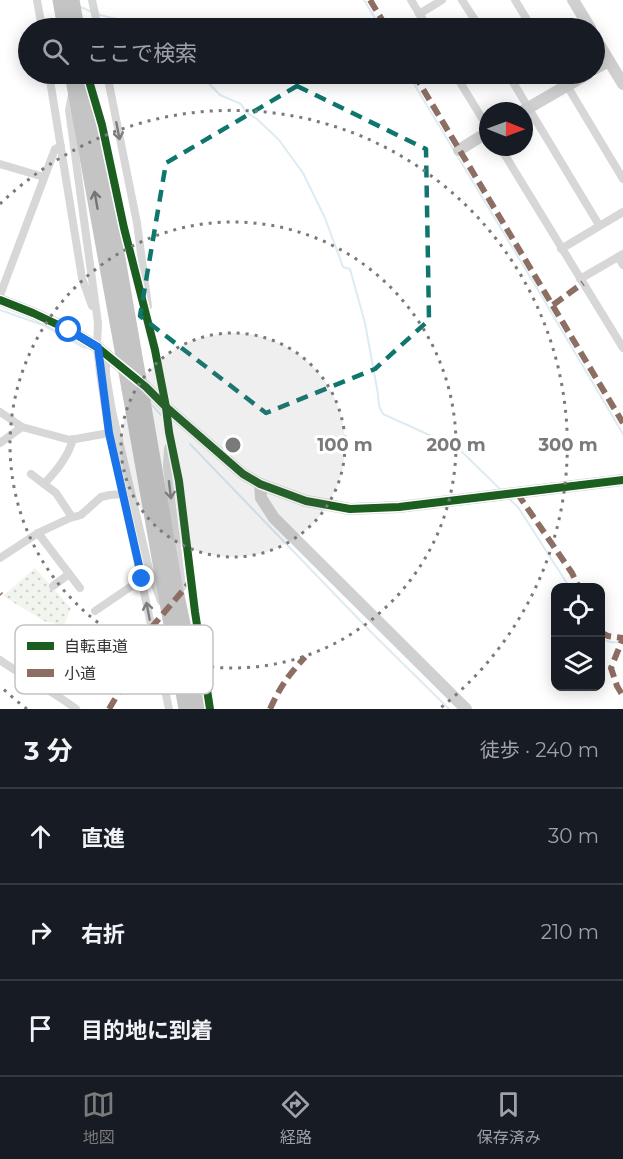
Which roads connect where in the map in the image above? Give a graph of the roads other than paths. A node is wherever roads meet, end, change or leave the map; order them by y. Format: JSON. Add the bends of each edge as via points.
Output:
{"nodes":[{"id":1,"x":37,"y":0,"type":"edge"},
{"id":2,"x":60,"y":0,"type":"edge"},
{"id":3,"x":72,"y":0,"type":"edge"},
{"id":4,"x":92,"y":0,"type":"edge"},
{"id":5,"x":411,"y":0,"type":"edge"},
{"id":6,"x":442,"y":0,"type":"edge"},
{"id":7,"x":462,"y":0,"type":"edge"},
{"id":8,"x":515,"y":0,"type":"edge"},
{"id":9,"x":573,"y":0,"type":"edge"},
{"id":10,"x":419,"y":14,"type":"junction"},
{"id":11,"x":40,"y":18,"type":"edge"},
{"id":12,"x":63,"y":18,"type":"edge"},
{"id":13,"x":75,"y":18,"type":"edge"},
{"id":14,"x":96,"y":18,"type":"edge"},
{"id":15,"x":422,"y":18,"type":"edge"},
{"id":16,"x":474,"y":18,"type":"edge"},
{"id":17,"x":526,"y":18,"type":"edge"},
{"id":18,"x":584,"y":18,"type":"edge"},
{"id":19,"x":605,"y":54,"type":"edge"},
{"id":20,"x":609,"y":61,"type":"junction"},
{"id":21,"x":605,"y":63,"type":"edge"},
{"id":22,"x":51,"y":84,"type":"edge"},
{"id":23,"x":72,"y":84,"type":"edge"},
{"id":24,"x":74,"y":84,"type":"edge"},
{"id":25,"x":88,"y":84,"type":"edge"},
{"id":26,"x":89,"y":84,"type":"edge"},
{"id":27,"x":109,"y":84,"type":"edge"},
{"id":28,"x":461,"y":84,"type":"edge"},
{"id":29,"x":513,"y":84,"type":"edge"},
{"id":30,"x":557,"y":84,"type":"edge"},
{"id":31,"x":566,"y":84,"type":"edge"},
{"id":32,"x":623,"y":84,"type":"edge"},
{"id":33,"x":522,"y":102,"type":"edge"},
{"id":34,"x":533,"y":103,"type":"edge"},
{"id":35,"x":479,"y":115,"type":"edge"},
{"id":36,"x":533,"y":120,"type":"edge"},
{"id":37,"x":479,"y":136,"type":"edge"},
{"id":38,"x":62,"y":146,"type":"junction"},
{"id":39,"x":459,"y":150,"type":"dead end"},
{"id":40,"x":505,"y":156,"type":"edge"},
{"id":41,"x":0,"y":164,"type":"edge"},
{"id":42,"x":44,"y":177,"type":"junction"},
{"id":43,"x":623,"y":179,"type":"edge"},
{"id":44,"x":623,"y":212,"type":"edge"},
{"id":45,"x":599,"y":225,"type":"junction"},
{"id":46,"x":561,"y":249,"type":"junction"},
{"id":47,"x":621,"y":258,"type":"edge"},
{"id":48,"x":580,"y":279,"type":"junction"},
{"id":49,"x":0,"y":295,"type":"edge"},
{"id":50,"x":0,"y":300,"type":"edge"},
{"id":51,"x":98,"y":323,"type":"junction"},
{"id":52,"x":623,"y":348,"type":"edge"},
{"id":53,"x":155,"y":350,"type":"junction"},
{"id":54,"x":102,"y":351,"type":"junction"},
{"id":55,"x":166,"y":407,"type":"junction"},
{"id":56,"x":0,"y":412,"type":"edge"},
{"id":57,"x":22,"y":427,"type":"junction"},
{"id":58,"x":169,"y":432,"type":"junction"},
{"id":59,"x":109,"y":433,"type":"junction"},
{"id":60,"x":73,"y":439,"type":"junction"},
{"id":61,"x":0,"y":443,"type":"edge"},
{"id":62,"x":31,"y":474,"type":"dead end"},
{"id":63,"x":623,"y":480,"type":"edge"},
{"id":64,"x":260,"y":483,"type":"junction"},
{"id":65,"x":44,"y":484,"type":"junction"},
{"id":66,"x":123,"y":494,"type":"junction"},
{"id":67,"x":72,"y":517,"type":"junction"},
{"id":68,"x":38,"y":533,"type":"junction"},
{"id":69,"x":0,"y":558,"type":"edge"},
{"id":70,"x":69,"y":574,"type":"junction"},
{"id":71,"x":142,"y":579,"type":"junction"},
{"id":72,"x":53,"y":586,"type":"dead end"},
{"id":73,"x":80,"y":588,"type":"dead end"},
{"id":74,"x":96,"y":611,"type":"dead end"},
{"id":75,"x":152,"y":625,"type":"edge"},
{"id":76,"x":170,"y":625,"type":"edge"},
{"id":77,"x":171,"y":625,"type":"edge"},
{"id":78,"x":183,"y":625,"type":"edge"},
{"id":79,"x":186,"y":625,"type":"edge"},
{"id":80,"x":197,"y":625,"type":"edge"},
{"id":81,"x":0,"y":660,"type":"edge"},
{"id":82,"x":15,"y":670,"type":"edge"},
{"id":83,"x":56,"y":694,"type":"edge"},
{"id":84,"x":166,"y":694,"type":"edge"},
{"id":85,"x":183,"y":694,"type":"edge"},
{"id":86,"x":196,"y":694,"type":"edge"},
{"id":87,"x":208,"y":694,"type":"edge"},
{"id":88,"x":76,"y":709,"type":"edge"},
{"id":89,"x":169,"y":709,"type":"edge"},
{"id":90,"x":186,"y":709,"type":"edge"},
{"id":91,"x":199,"y":709,"type":"edge"},
{"id":92,"x":210,"y":709,"type":"edge"},
{"id":93,"x":466,"y":709,"type":"edge"}],
"edges":[{"from":1,"to":11,"type":"street"},
{"from":2,"to":12,"type":"highway"},
{"from":3,"to":13,"type":"highway"},
{"from":4,"to":14,"type":"street"},
{"from":5,"to":10,"type":"street"},
{"from":6,"to":10,"type":"street"},
{"from":7,"to":16,"type":"street"},
{"from":8,"to":17,"type":"street"},
{"from":9,"to":18,"type":"street"},
{"from":10,"to":15,"type":"street"},
{"from":19,"to":20,"type":"street"},
{"from":20,"to":21,"type":"street"},
{"from":20,"to":32,"type":"street"},
{"from":22,"to":38,"type":"street"},
{"from":23,"to":51,"type":"street","via":[[69,110]]},
{"from":77,"to":24,"type":"highway","one_way":true,"bridge":true},
{"from":25,"to":78,"type":"highway","bridge":true},
{"from":26,"to":53,"type":"street"},
{"from":27,"to":53,"type":"street","one_way":true,"via":[[137,223]]},
{"from":28,"to":35,"type":"street"},
{"from":29,"to":33,"type":"street"},
{"from":30,"to":34,"type":"street"},
{"from":31,"to":43,"type":"street"},
{"from":36,"to":45,"type":"street"},
{"from":37,"to":39,"type":"street"},
{"from":38,"to":42,"type":"street","via":[[55,150]]},
{"from":38,"to":51,"type":"street","via":[[82,279]]},
{"from":40,"to":46,"type":"street"},
{"from":41,"to":42,"type":"street"},
{"from":42,"to":49,"type":"street"},
{"from":44,"to":45,"type":"street"},
{"from":45,"to":46,"type":"street"},
{"from":46,"to":48,"type":"street"},
{"from":47,"to":48,"type":"street"},
{"from":48,"to":52,"type":"street"},
{"from":50,"to":54,"type":"street","via":[[69,330]]},
{"from":51,"to":54,"type":"street"},
{"from":53,"to":55,"type":"street"},
{"from":54,"to":55,"type":"street"},
{"from":54,"to":59,"type":"street"},
{"from":54,"to":76,"type":"street","via":[[149,568]]},
{"from":55,"to":58,"type":"street"},
{"from":55,"to":64,"type":"street","via":[[243,474]]},
{"from":56,"to":57,"type":"street"},
{"from":57,"to":60,"type":"street"},
{"from":57,"to":61,"type":"street"},
{"from":58,"to":79,"type":"street","one_way":true,"via":[[167,467]]},
{"from":58,"to":80,"type":"street"},
{"from":59,"to":60,"type":"street"},
{"from":59,"to":66,"type":"street"},
{"from":60,"to":65,"type":"street","via":[[70,451]]},
{"from":62,"to":65,"type":"street"},
{"from":63,"to":64,"type":"street","via":[[399,507],[350,509],[306,501]]},
{"from":64,"to":93,"type":"street","via":[[261,498],[274,518]]},
{"from":65,"to":67,"type":"street","via":[[56,493]]},
{"from":66,"to":67,"type":"street","via":[[101,497],[81,515]]},
{"from":66,"to":71,"type":"street"},
{"from":67,"to":68,"type":"street"},
{"from":68,"to":69,"type":"street"},
{"from":68,"to":70,"type":"street"},
{"from":70,"to":72,"type":"street"},
{"from":70,"to":73,"type":"street"},
{"from":71,"to":74,"type":"street"},
{"from":75,"to":71,"type":"street","one_way":true},
{"from":81,"to":82,"type":"street"},
{"from":83,"to":88,"type":"street"},
{"from":89,"to":84,"type":"street","one_way":true},
{"from":85,"to":90,"type":"highway"},
{"from":86,"to":91,"type":"highway"},
{"from":87,"to":92,"type":"street"}]}
